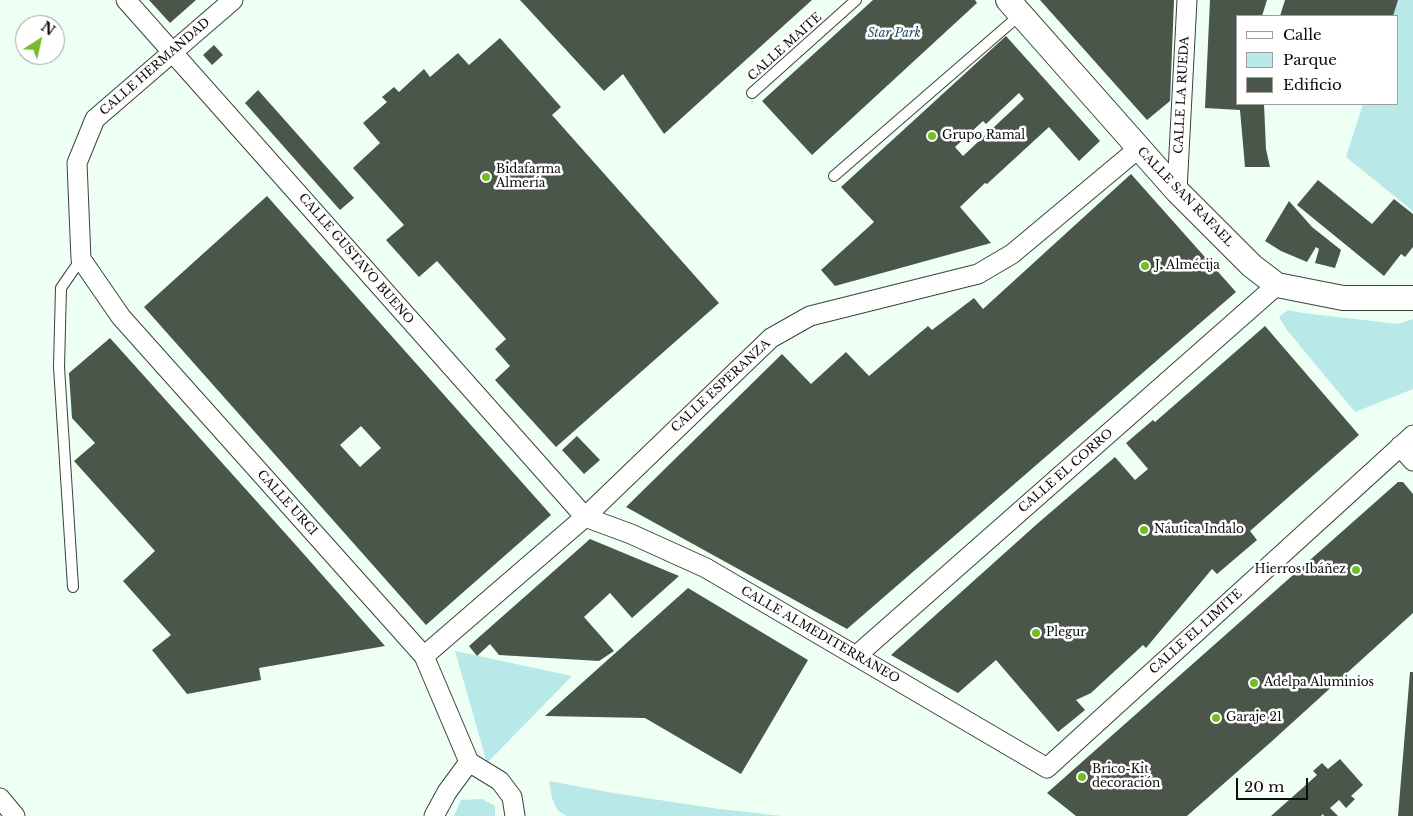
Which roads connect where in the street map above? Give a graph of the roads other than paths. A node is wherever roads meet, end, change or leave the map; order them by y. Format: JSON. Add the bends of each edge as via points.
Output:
{"nodes":[{"id":1,"x":126,"y":0,"type":"edge"},
{"id":2,"x":233,"y":0,"type":"edge"},
{"id":3,"x":856,"y":0,"type":"edge"},
{"id":4,"x":1187,"y":0,"type":"edge"},
{"id":5,"x":1014,"y":7,"type":"edge"},
{"id":6,"x":173,"y":52,"type":"junction"},
{"id":7,"x":752,"y":93,"type":"dead end"},
{"id":8,"x":1139,"y":148,"type":"junction"},
{"id":9,"x":834,"y":176,"type":"dead end"},
{"id":10,"x":1177,"y":190,"type":"junction"},
{"id":11,"x":81,"y":259,"type":"junction"},
{"id":12,"x":1277,"y":285,"type":"junction"},
{"id":13,"x":1413,"y":298,"type":"edge"},
{"id":14,"x":1406,"y":440,"type":"edge"},
{"id":15,"x":1413,"y":461,"type":"edge"},
{"id":16,"x":585,"y":518,"type":"junction"},
{"id":17,"x":73,"y":587,"type":"dead end"},
{"id":18,"x":424,"y":656,"type":"junction"},
{"id":19,"x":856,"y":656,"type":"junction"},
{"id":20,"x":469,"y":762,"type":"junction"},
{"id":21,"x":1047,"y":768,"type":"joint"},
{"id":22,"x":0,"y":798,"type":"edge"},
{"id":23,"x":15,"y":816,"type":"edge"},
{"id":24,"x":434,"y":816,"type":"edge"},
{"id":25,"x":515,"y":816,"type":"edge"}],
"edges":[{"from":1,"to":6,"type":"street","name":"CALLE GUSTAVO BUENO"},
{"from":2,"to":6,"type":"street","name":"CALLE HERMANDAD"},
{"from":3,"to":7,"type":"lane","name":"CALLE MAITE"},
{"from":4,"to":10,"type":"street","name":"CALLE LA RUEDA"},
{"from":5,"to":8,"type":"street","name":"CALLE SAN RAFAEL"},
{"from":5,"to":9,"type":"lane"},
{"from":6,"to":11,"type":"street","name":"CALLE HERMANDAD","via":[[95,119],[77,163]]},
{"from":6,"to":16,"type":"street","name":"CALLE GUSTAVO BUENO"},
{"from":8,"to":10,"type":"street","name":"CALLE SAN RAFAEL"},
{"from":8,"to":16,"type":"street","name":"CALLE ESPERANZA","via":[[1012,254],[978,274],[810,316],[771,338]]},
{"from":10,"to":12,"type":"street","name":"CALLE SAN RAFAEL","via":[[1252,266]]},
{"from":11,"to":17,"type":"lane","via":[[61,288],[59,367]]},
{"from":11,"to":18,"type":"street","name":"CALLE URCI","via":[[121,317]]},
{"from":12,"to":13,"type":"street","name":"CALLE SAN RAFAEL","via":[[1343,298]]},
{"from":12,"to":19,"type":"street","name":"CALLE EL CORRO"},
{"from":14,"to":15,"type":"street"},
{"from":14,"to":21,"type":"street","name":"CALLE EL LIMITE"},
{"from":16,"to":18,"type":"street","name":"CALLE ESPERANZA"},
{"from":16,"to":19,"type":"street","name":"CALLE ALMEDITERRANEO","via":[[631,534],[706,568]]},
{"from":18,"to":20,"type":"street","name":"CALLE URCI"},
{"from":19,"to":21,"type":"street","name":"CALLE ALMEDITERRANEO"},
{"from":20,"to":24,"type":"street"},
{"from":20,"to":25,"type":"street","via":[[500,781],[512,797]]},
{"from":22,"to":23,"type":"street"}]}
